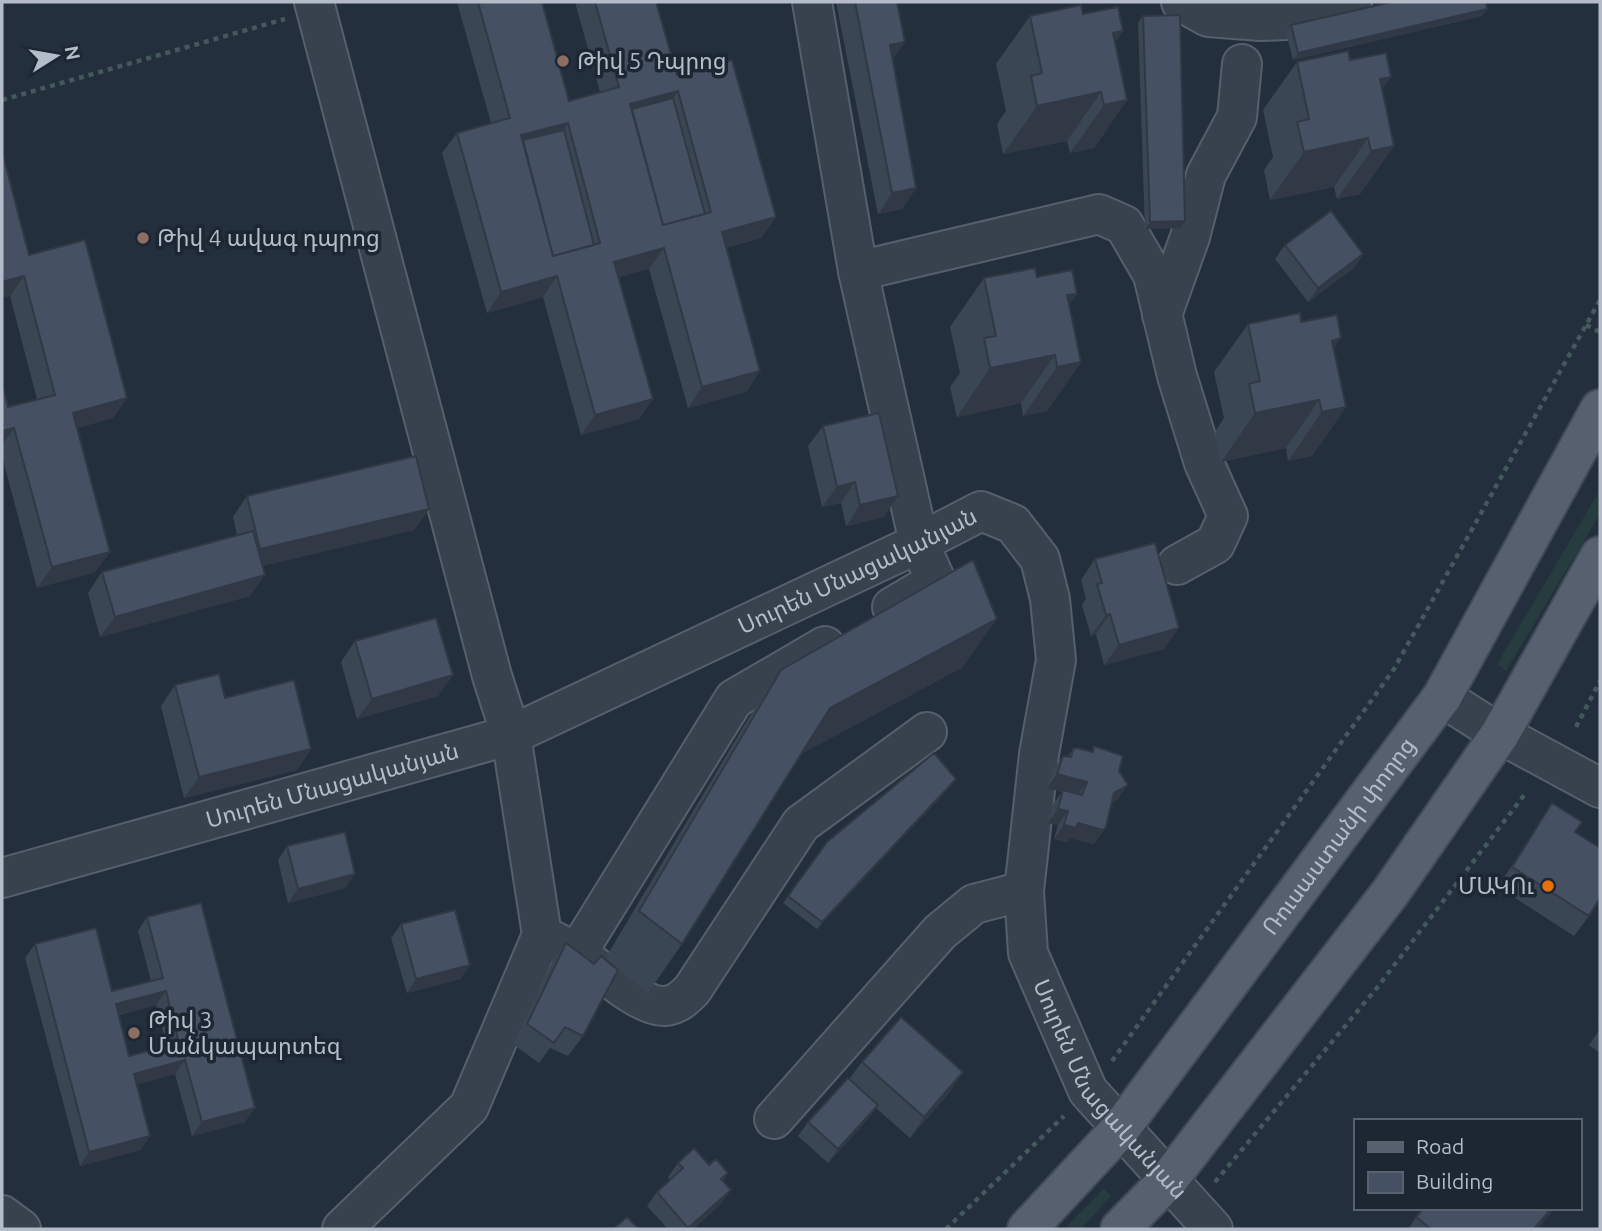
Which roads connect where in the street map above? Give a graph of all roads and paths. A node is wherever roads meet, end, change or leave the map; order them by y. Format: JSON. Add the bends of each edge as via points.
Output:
{"nodes":[{"id":1,"x":812,"y":2,"type":"edge"},
{"id":2,"x":1181,"y":2,"type":"edge"},
{"id":3,"x":1352,"y":2,"type":"edge"},
{"id":4,"x":326,"y":4,"type":"edge"},
{"id":5,"x":1242,"y":64,"type":"dead end"},
{"id":6,"x":2,"y":100,"type":"edge"},
{"id":7,"x":858,"y":271,"type":"junction"},
{"id":8,"x":1600,"y":300,"type":"edge"},
{"id":9,"x":1163,"y":315,"type":"junction"},
{"id":10,"x":1586,"y":325,"type":"junction"},
{"id":11,"x":1600,"y":332,"type":"edge"},
{"id":12,"x":1600,"y":409,"type":"edge"},
{"id":13,"x":919,"y":543,"type":"junction"},
{"id":14,"x":1600,"y":556,"type":"edge"},
{"id":15,"x":1177,"y":565,"type":"dead end"},
{"id":16,"x":1600,"y":681,"type":"edge"},
{"id":17,"x":1442,"y":697,"type":"junction"},
{"id":18,"x":1576,"y":727,"type":"dead end"},
{"id":19,"x":927,"y":732,"type":"dead end"},
{"id":20,"x":511,"y":734,"type":"junction"},
{"id":21,"x":1500,"y":734,"type":"junction"},
{"id":22,"x":1600,"y":788,"type":"edge"},
{"id":23,"x":1525,"y":794,"type":"dead end"},
{"id":24,"x":2,"y":877,"type":"edge"},
{"id":25,"x":1024,"y":891,"type":"junction"},
{"id":26,"x":542,"y":935,"type":"junction"},
{"id":27,"x":576,"y":953,"type":"junction"},
{"id":28,"x":1110,"y":1063,"type":"dead end"},
{"id":29,"x":1064,"y":1116,"type":"dead end"},
{"id":30,"x":774,"y":1119,"type":"dead end"},
{"id":31,"x":1121,"y":1128,"type":"junction"},
{"id":32,"x":1169,"y":1179,"type":"junction"},
{"id":33,"x":2,"y":1215,"type":"edge"},
{"id":34,"x":1203,"y":1219,"type":"edge"},
{"id":35,"x":21,"y":1229,"type":"edge"},
{"id":36,"x":342,"y":1229,"type":"edge"},
{"id":37,"x":946,"y":1229,"type":"edge"},
{"id":38,"x":1027,"y":1229,"type":"edge"},
{"id":39,"x":1120,"y":1229,"type":"edge"}],
"edges":[{"from":1,"to":7,"type":"street"},
{"from":2,"to":3,"type":"street","via":[[1208,17],[1261,20],[1286,20]]},
{"from":4,"to":6,"type":"path"},
{"from":4,"to":20,"type":"street","via":[[492,676]]},
{"from":5,"to":9,"type":"street","via":[[1237,117],[1206,175]]},
{"from":7,"to":9,"type":"street","via":[[1098,214],[1124,225],[1153,275]]},
{"from":7,"to":13,"type":"street"},
{"from":8,"to":10,"type":"path"},
{"from":9,"to":15,"type":"street","via":[[1204,463],[1228,516],[1215,544]]},
{"from":10,"to":11,"type":"path"},
{"from":10,"to":28,"type":"path","via":[[1394,669]]},
{"from":12,"to":17,"type":"main road","name":"Ռուսաստանի փողոց"},
{"from":13,"to":20,"type":"street","name":"Սուրեն Մնացականյան"},
{"from":13,"to":25,"type":"street","name":"Սուրեն Մնացականյան","via":[[981,511],[1013,524],[1040,559],[1056,660],[1039,754]]},
{"from":13,"to":27,"type":"street","via":[[936,581],[734,699]]},
{"from":14,"to":21,"type":"main road"},
{"from":16,"to":18,"type":"path"},
{"from":17,"to":21,"type":"street"},
{"from":17,"to":31,"type":"main road","name":"Ռուսաստանի փողոց"},
{"from":19,"to":27,"type":"street","via":[[800,824],[681,1001],[663,1007],[643,1001]]},
{"from":20,"to":24,"type":"street","name":"Սուրեն Մնացականյան"},
{"from":20,"to":26,"type":"street"},
{"from":21,"to":22,"type":"street"},
{"from":21,"to":32,"type":"main road","via":[[1390,893]]},
{"from":23,"to":34,"type":"path"},
{"from":25,"to":30,"type":"street","via":[[974,904],[940,932]]},
{"from":25,"to":31,"type":"street","name":"Սուրեն Մնացականյան","via":[[1028,953],[1088,1091]]},
{"from":26,"to":27,"type":"street"},
{"from":26,"to":36,"type":"street","via":[[469,1107]]},
{"from":29,"to":37,"type":"path"},
{"from":31,"to":32,"type":"street","name":"Սուրեն Մնացականյան"},
{"from":31,"to":38,"type":"main road","name":"Ռուսաստանի փողոց"},
{"from":32,"to":34,"type":"street","name":"Սուրեն Մնացականյան"},
{"from":32,"to":39,"type":"main road"},
{"from":33,"to":35,"type":"street"}]}
